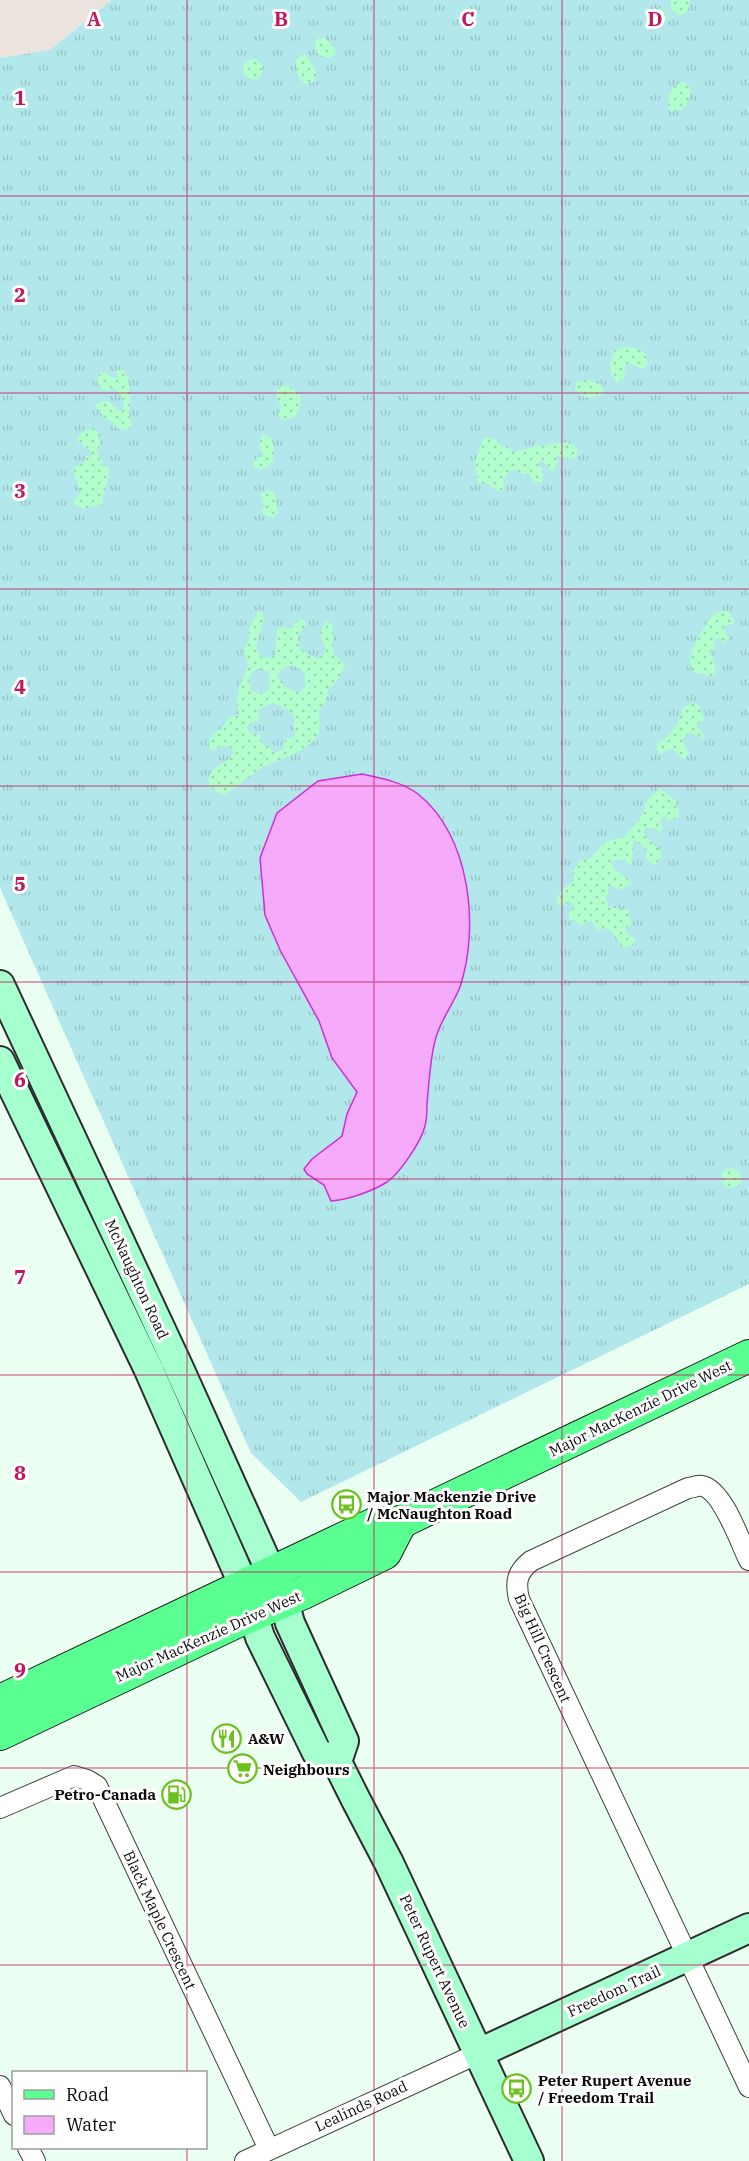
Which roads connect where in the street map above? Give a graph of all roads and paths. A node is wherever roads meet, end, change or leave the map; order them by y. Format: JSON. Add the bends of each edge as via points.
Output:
{"nodes":[{"id":1,"x":0,"y":985,"type":"edge"},
{"id":2,"x":0,"y":1061,"type":"edge"},
{"id":3,"x":749,"y":1356,"type":"edge"},
{"id":4,"x":749,"y":1560,"type":"edge"},
{"id":5,"x":263,"y":1594,"type":"junction"},
{"id":6,"x":0,"y":1701,"type":"edge"},
{"id":7,"x":0,"y":1734,"type":"edge"},
{"id":8,"x":0,"y":1808,"type":"edge"},
{"id":9,"x":749,"y":1928,"type":"edge"},
{"id":10,"x":687,"y":1956,"type":"junction"},
{"id":11,"x":479,"y":2053,"type":"junction"},
{"id":12,"x":0,"y":2086,"type":"edge"},
{"id":13,"x":749,"y":2087,"type":"edge"},
{"id":14,"x":12,"y":2111,"type":"edge"},
{"id":15,"x":269,"y":2150,"type":"junction"},
{"id":16,"x":245,"y":2161,"type":"edge"},
{"id":17,"x":529,"y":2161,"type":"edge"}],
"edges":[{"from":1,"to":5,"type":"street","name":"McNaughton Road","via":[[178,1366]]},
{"from":2,"to":5,"type":"street","name":"McNaughton Road","via":[[149,1370]]},
{"from":3,"to":5,"type":"main road","name":"Major MacKenzie Drive West","via":[[402,1522],[372,1525]]},
{"from":4,"to":10,"type":"street","name":"Big Hill Crescent","via":[[722,1503],[701,1486],[688,1488],[531,1562],[517,1577],[519,1599]]},
{"from":5,"to":6,"type":"main road","name":"Major MacKenzie Drive West"},
{"from":5,"to":7,"type":"main road","name":"Major MacKenzie Drive West"},
{"from":5,"to":11,"type":"street","name":"Peter Rupert Avenue","via":[[260,1637],[317,1754],[337,1762]]},
{"from":8,"to":15,"type":"street","name":"Black Maple Crescent","via":[[74,1776],[97,1786]]},
{"from":9,"to":10,"type":"street","name":"Freedom Trail"},
{"from":10,"to":11,"type":"street","name":"Freedom Trail"},
{"from":10,"to":13,"type":"street"},
{"from":11,"to":15,"type":"street","name":"Lealinds Road"},
{"from":11,"to":17,"type":"street","name":"Peter Rupert Avenue"},
{"from":12,"to":14,"type":"street"},
{"from":15,"to":16,"type":"street","name":"Lealinds Road"}]}
